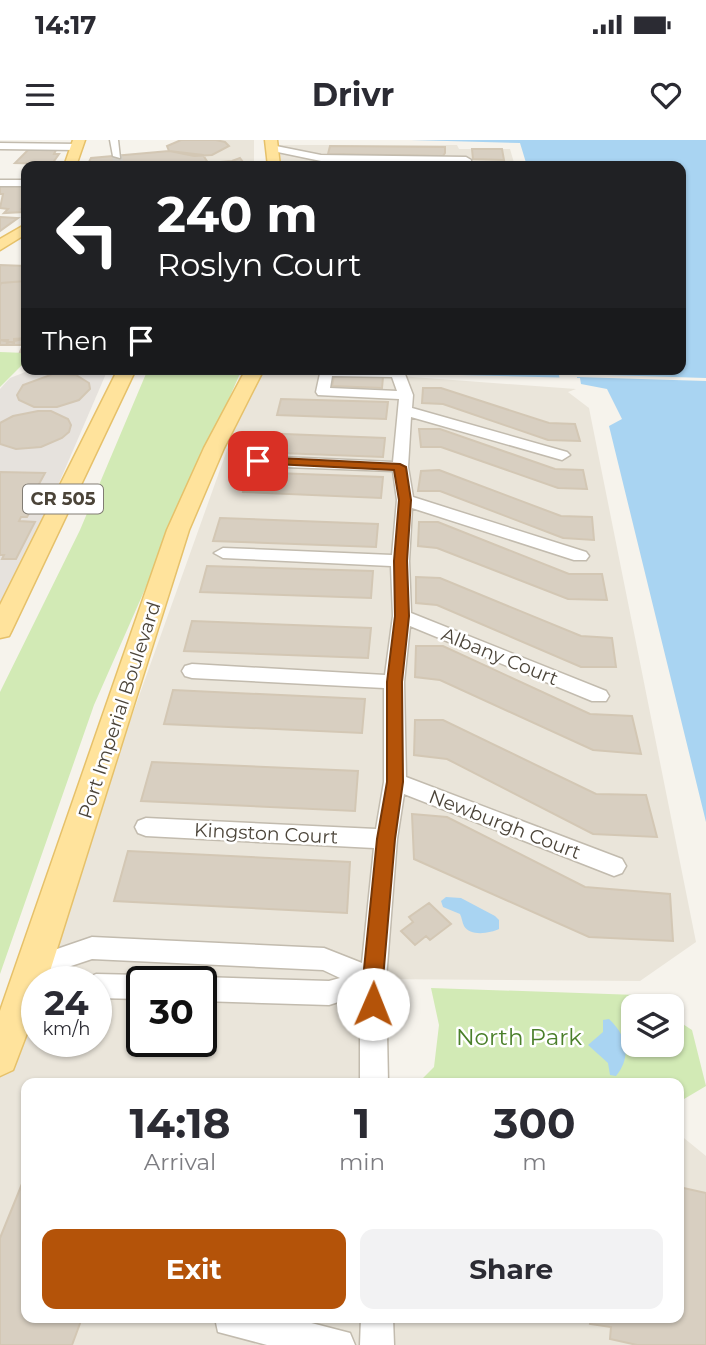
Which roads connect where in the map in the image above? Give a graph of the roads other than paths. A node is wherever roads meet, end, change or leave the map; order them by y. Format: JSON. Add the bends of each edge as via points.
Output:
{"nodes":[{"id":1,"x":114,"y":140,"type":"edge"},
{"id":2,"x":79,"y":144,"type":"edge"},
{"id":3,"x":271,"y":144,"type":"edge"},
{"id":4,"x":0,"y":146,"type":"edge"},
{"id":5,"x":117,"y":156,"type":"tunnel mouth"},
{"id":6,"x":71,"y":161,"type":"edge"},
{"id":7,"x":466,"y":161,"type":"edge"},
{"id":8,"x":0,"y":183,"type":"edge"},
{"id":9,"x":21,"y":183,"type":"edge"},
{"id":10,"x":14,"y":234,"type":"edge"},
{"id":11,"x":0,"y":246,"type":"edge"},
{"id":12,"x":124,"y":375,"type":"edge"},
{"id":13,"x":252,"y":375,"type":"edge"},
{"id":14,"x":326,"y":375,"type":"edge"},
{"id":15,"x":398,"y":375,"type":"edge"},
{"id":16,"x":406,"y":403,"type":"junction"},
{"id":17,"x":562,"y":455,"type":"dead end"},
{"id":18,"x":258,"y":461,"type":"dead end"},
{"id":19,"x":400,"y":467,"type":"junction"},
{"id":20,"x":405,"y":500,"type":"junction"},
{"id":21,"x":223,"y":553,"type":"dead end"},
{"id":22,"x":580,"y":556,"type":"dead end"},
{"id":23,"x":400,"y":561,"type":"junction"},
{"id":24,"x":402,"y":616,"type":"junction"},
{"id":25,"x":0,"y":630,"type":"edge"},
{"id":26,"x":192,"y":671,"type":"dead end"},
{"id":27,"x":394,"y":682,"type":"junction"},
{"id":28,"x":599,"y":696,"type":"dead end"},
{"id":29,"x":395,"y":782,"type":"junction"},
{"id":30,"x":146,"y":827,"type":"dead end"},
{"id":31,"x":386,"y":839,"type":"junction"},
{"id":32,"x":614,"y":866,"type":"dead end"},
{"id":33,"x":51,"y":966,"type":"edge"},
{"id":34,"x":63,"y":966,"type":"edge"},
{"id":35,"x":373,"y":979,"type":"junction"},
{"id":36,"x":217,"y":990,"type":"edge"},
{"id":37,"x":21,"y":1022,"type":"edge"},
{"id":38,"x":0,"y":1058,"type":"edge"},
{"id":39,"x":374,"y":1078,"type":"edge"},
{"id":40,"x":243,"y":1323,"type":"edge"},
{"id":41,"x":377,"y":1323,"type":"edge"},
{"id":42,"x":338,"y":1345,"type":"edge"},
{"id":43,"x":377,"y":1345,"type":"edge"}],
"edges":[{"from":1,"to":5,"type":"street"},
{"from":2,"to":4,"type":"street"},
{"from":2,"to":6,"type":"main road"},
{"from":3,"to":7,"type":"street","via":[[321,158]]},
{"from":8,"to":9,"type":"street"},
{"from":10,"to":11,"type":"main road"},
{"from":12,"to":25,"type":"main road","number":"CR 505"},
{"from":13,"to":33,"type":"main road","name":"Port Imperial Boulevard","via":[[178,530]]},
{"from":14,"to":16,"type":"street","via":[[323,392]]},
{"from":15,"to":16,"type":"street"},
{"from":16,"to":17,"type":"street"},
{"from":16,"to":19,"type":"street"},
{"from":18,"to":19,"type":"street"},
{"from":19,"to":20,"type":"street"},
{"from":20,"to":22,"type":"street"},
{"from":20,"to":23,"type":"street"},
{"from":21,"to":23,"type":"street"},
{"from":23,"to":24,"type":"street"},
{"from":24,"to":27,"type":"street"},
{"from":24,"to":28,"type":"street","name":"Albany Court"},
{"from":26,"to":27,"type":"street"},
{"from":27,"to":29,"type":"street"},
{"from":29,"to":31,"type":"street"},
{"from":29,"to":32,"type":"street","name":"Newburgh Court"},
{"from":30,"to":31,"type":"street","name":"Kingston Court"},
{"from":31,"to":35,"type":"street"},
{"from":34,"to":35,"type":"street","via":[[92,948],[324,959]]},
{"from":35,"to":36,"type":"street","via":[[329,993]]},
{"from":35,"to":39,"type":"street"},
{"from":37,"to":38,"type":"main road","name":"Port Imperial Boulevard"},
{"from":40,"to":42,"type":"street"},
{"from":41,"to":43,"type":"street"}]}
